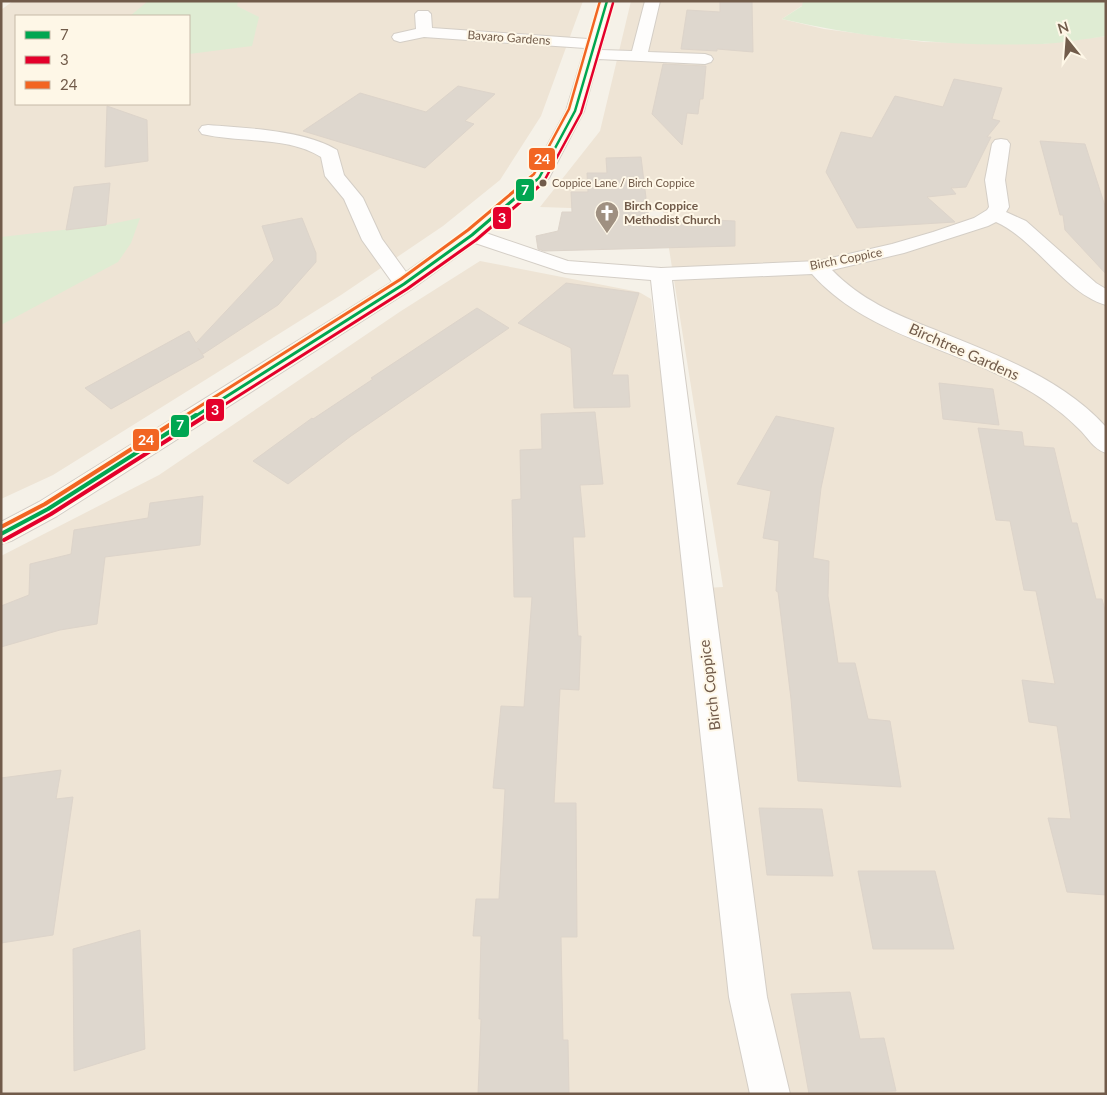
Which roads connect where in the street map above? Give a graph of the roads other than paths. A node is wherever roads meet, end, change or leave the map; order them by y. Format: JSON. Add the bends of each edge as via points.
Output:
{"nodes":[{"id":1,"x":607,"y":1,"type":"edge"},
{"id":2,"x":653,"y":1,"type":"edge"},
{"id":3,"x":423,"y":14,"type":"dead end"},
{"id":4,"x":424,"y":32,"type":"junction"},
{"id":5,"x":400,"y":37,"type":"dead end"},
{"id":6,"x":593,"y":49,"type":"junction"},
{"id":7,"x":639,"y":56,"type":"junction"},
{"id":8,"x":705,"y":58,"type":"dead end"},
{"id":9,"x":208,"y":130,"type":"dead end"},
{"id":10,"x":1001,"y":144,"type":"dead end"},
{"id":11,"x":995,"y":214,"type":"junction"},
{"id":12,"x":472,"y":235,"type":"junction"},
{"id":13,"x":818,"y":267,"type":"junction"},
{"id":14,"x":661,"y":274,"type":"junction"},
{"id":15,"x":404,"y":284,"type":"junction"},
{"id":16,"x":1106,"y":298,"type":"edge"},
{"id":17,"x":1106,"y":444,"type":"edge"},
{"id":18,"x":1,"y":534,"type":"edge"},
{"id":19,"x":770,"y":1094,"type":"edge"}],
"edges":[{"from":1,"to":6,"type":"street"},
{"from":2,"to":7,"type":"street"},
{"from":3,"to":4,"type":"street"},
{"from":4,"to":5,"type":"street","name":"Bavaro Gardens"},
{"from":4,"to":6,"type":"street","name":"Bavaro Gardens"},
{"from":6,"to":7,"type":"street","name":"Bavaro Gardens"},
{"from":6,"to":12,"type":"street","via":[[575,111],[539,178]]},
{"from":7,"to":8,"type":"street","name":"Bavaro Gardens"},
{"from":9,"to":15,"type":"street","via":[[298,142],[317,146],[330,154],[335,176],[354,198],[372,240]]},
{"from":10,"to":11,"type":"street","via":[[994,180],[999,207]]},
{"from":11,"to":13,"type":"street","name":"Birch Coppice","via":[[981,222],[931,238]]},
{"from":11,"to":16,"type":"street","via":[[1019,225],[1088,288]]},
{"from":12,"to":14,"type":"street","name":"Birch Coppice","via":[[565,267]]},
{"from":12,"to":15,"type":"street"},
{"from":13,"to":14,"type":"street","name":"Birch Coppice"},
{"from":13,"to":17,"type":"street","name":"Birchtree Gardens","via":[[836,287],[867,309],[1022,377],[1055,396]]},
{"from":14,"to":19,"type":"street","name":"Birch Coppice","via":[[748,997]]},
{"from":15,"to":18,"type":"street","via":[[48,509]]}]}
